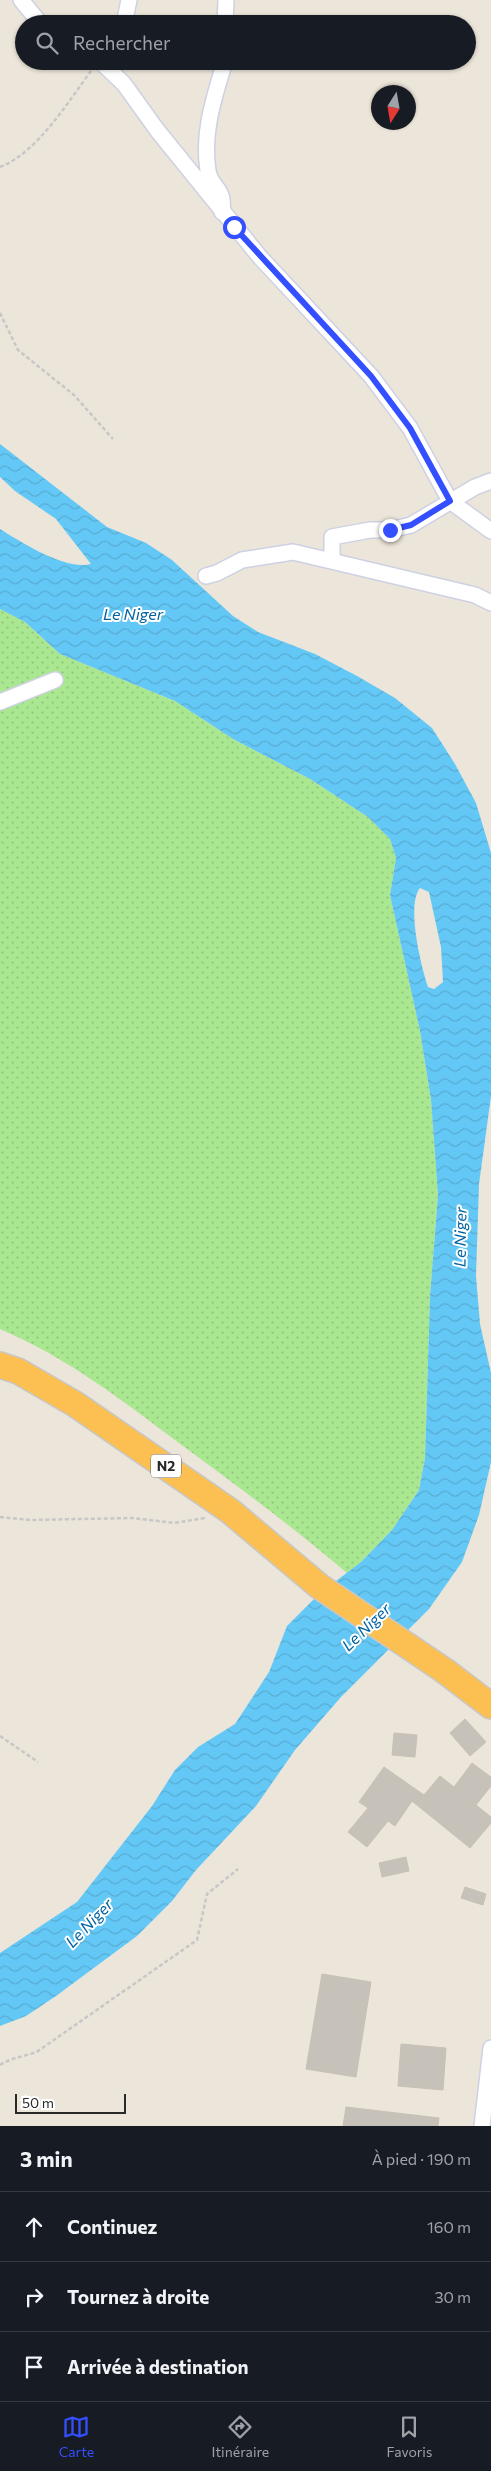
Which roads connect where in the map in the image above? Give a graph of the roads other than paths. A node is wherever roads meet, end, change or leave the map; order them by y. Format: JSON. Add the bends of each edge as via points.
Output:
{"nodes":[{"id":1,"x":21,"y":0,"type":"edge"},
{"id":2,"x":130,"y":0,"type":"edge"},
{"id":3,"x":226,"y":0,"type":"edge"},
{"id":4,"x":34,"y":15,"type":"edge"},
{"id":5,"x":126,"y":15,"type":"edge"},
{"id":6,"x":225,"y":15,"type":"edge"},
{"id":7,"x":103,"y":70,"type":"edge"},
{"id":8,"x":224,"y":70,"type":"edge"},
{"id":9,"x":222,"y":212,"type":"junction"},
{"id":10,"x":491,"y":481,"type":"edge"},
{"id":11,"x":450,"y":501,"type":"junction"},
{"id":12,"x":491,"y":531,"type":"edge"},
{"id":13,"x":332,"y":559,"type":"junction"},
{"id":14,"x":206,"y":576,"type":"dead end"},
{"id":15,"x":491,"y":603,"type":"edge"},
{"id":16,"x":55,"y":680,"type":"dead end"},
{"id":17,"x":0,"y":702,"type":"edge"},
{"id":18,"x":0,"y":1365,"type":"edge"},
{"id":19,"x":491,"y":1706,"type":"edge"},
{"id":20,"x":491,"y":2048,"type":"edge"},
{"id":21,"x":482,"y":2126,"type":"edge"}],
"edges":[{"from":1,"to":4,"type":"street"},
{"from":2,"to":5,"type":"street"},
{"from":3,"to":6,"type":"street"},
{"from":7,"to":9,"type":"street","via":[[124,84],[156,130]]},
{"from":8,"to":9,"type":"street","via":[[206,133],[208,173],[224,198]]},
{"from":9,"to":11,"type":"street","via":[[371,376],[410,428]]},
{"from":10,"to":11,"type":"street"},
{"from":11,"to":12,"type":"street"},
{"from":11,"to":13,"type":"street","via":[[411,525],[332,537]]},
{"from":13,"to":14,"type":"street","via":[[293,552],[242,560]]},
{"from":13,"to":15,"type":"street","via":[[475,595]]},
{"from":16,"to":17,"type":"street"},
{"from":18,"to":19,"type":"highway","number":"N2","via":[[18,1371],[75,1404],[230,1511],[319,1586]]},
{"from":20,"to":21,"type":"street"}]}
